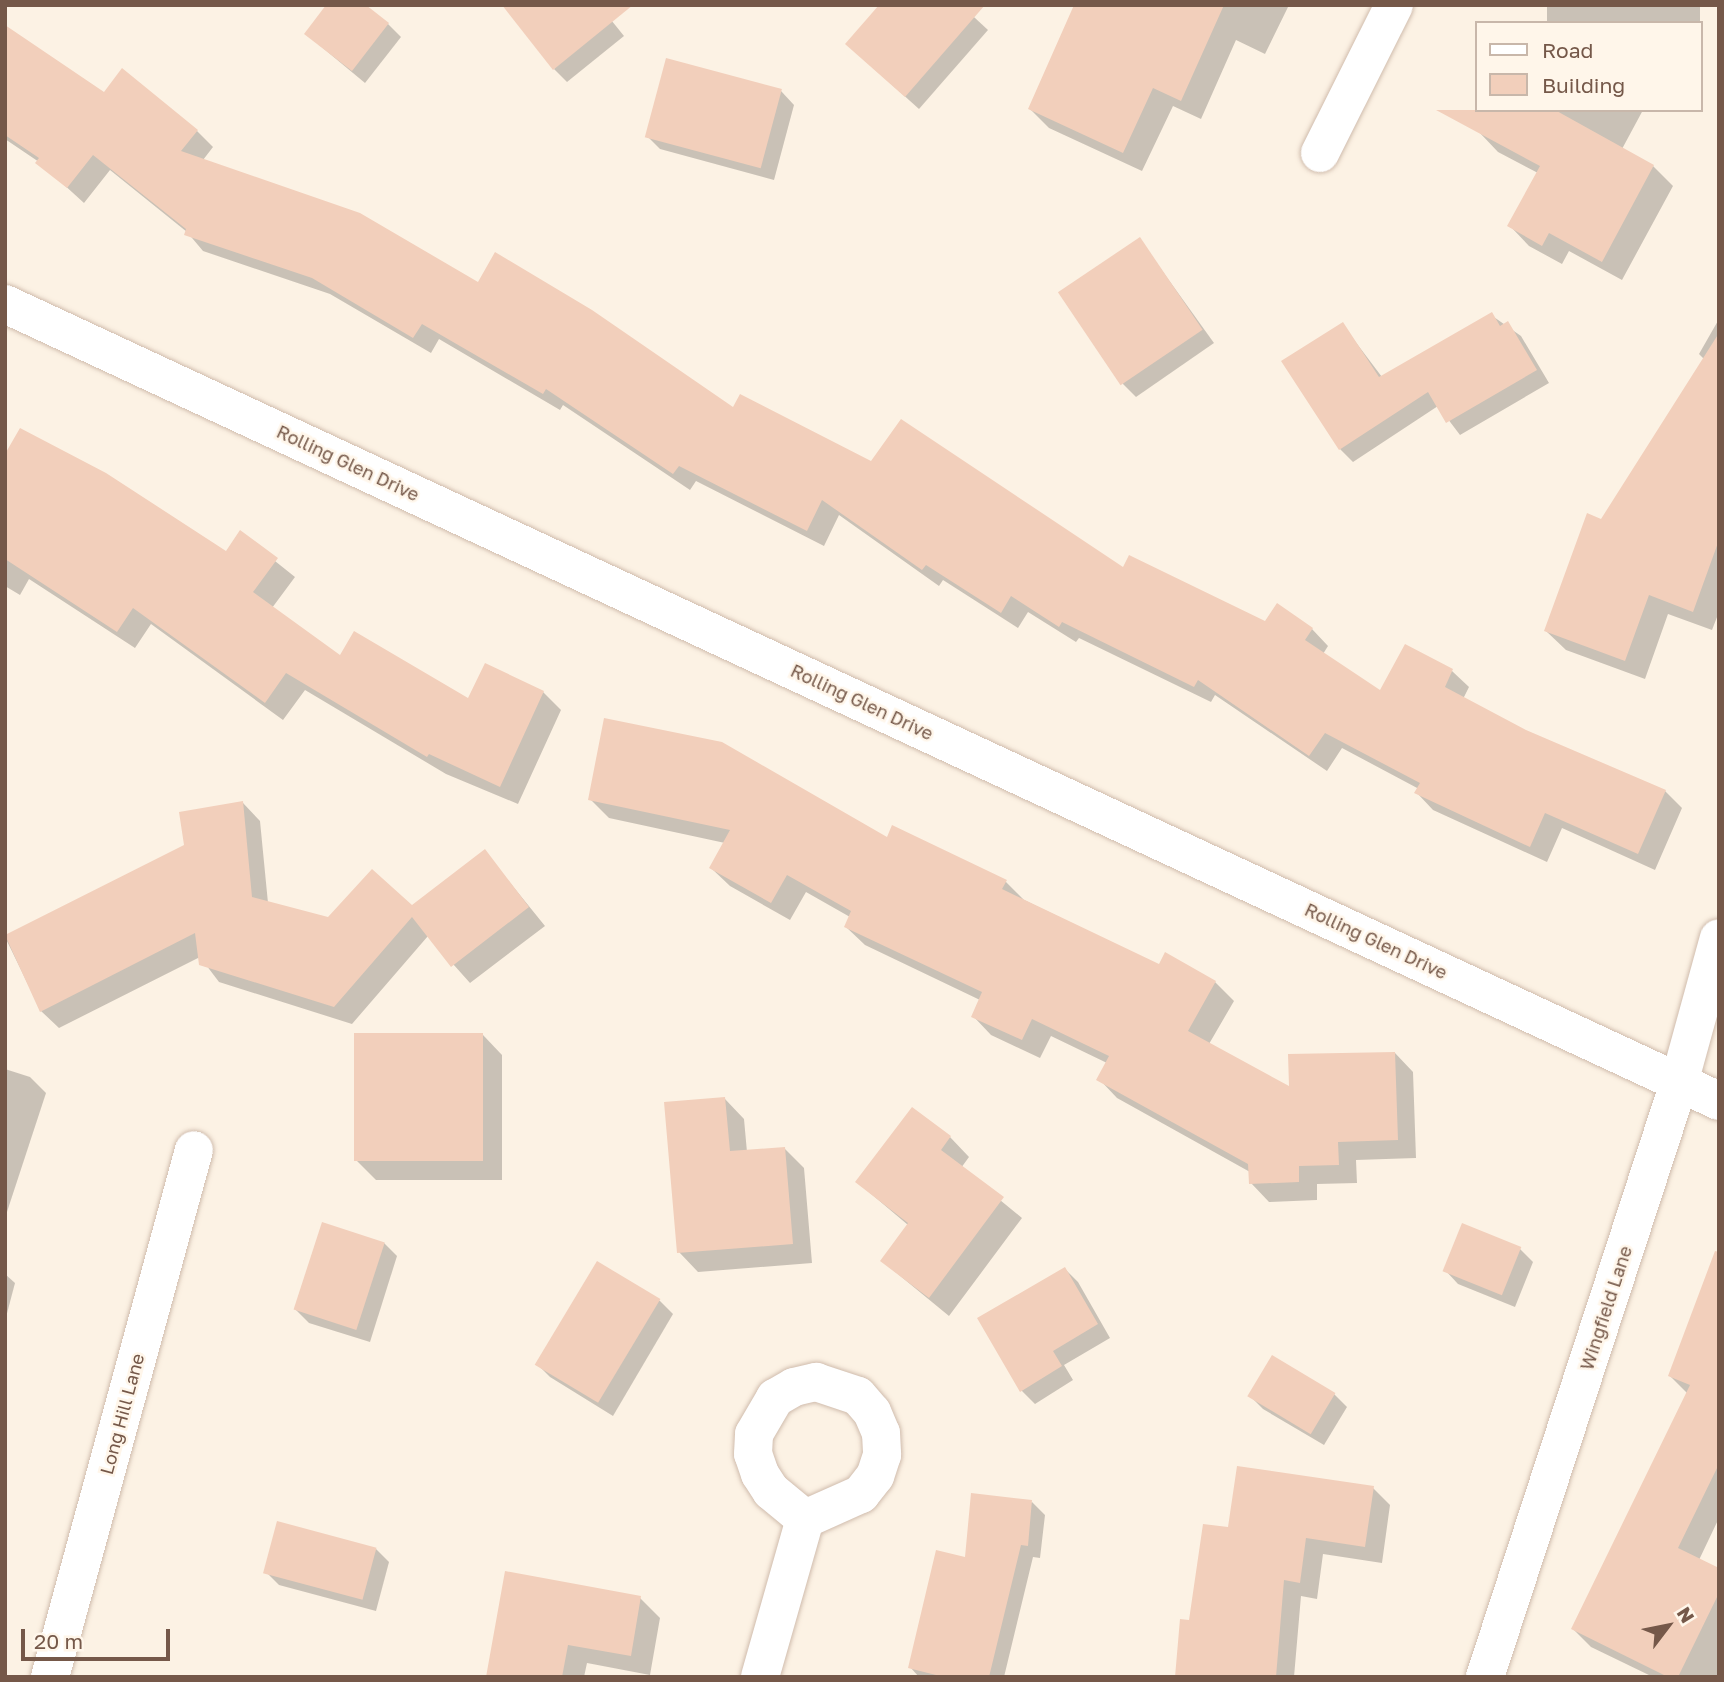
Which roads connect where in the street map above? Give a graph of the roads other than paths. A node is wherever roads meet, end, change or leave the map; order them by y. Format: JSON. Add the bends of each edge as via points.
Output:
{"nodes":[{"id":1,"x":1394,"y":5,"type":"edge"},
{"id":2,"x":1320,"y":153,"type":"dead end"},
{"id":3,"x":5,"y":304,"type":"edge"},
{"id":4,"x":1719,"y":938,"type":"edge"},
{"id":5,"x":1679,"y":1083,"type":"junction"},
{"id":6,"x":1719,"y":1101,"type":"edge"},
{"id":7,"x":194,"y":1150,"type":"dead end"},
{"id":8,"x":805,"y":1520,"type":"dead end"},
{"id":9,"x":50,"y":1677,"type":"edge"},
{"id":10,"x":761,"y":1677,"type":"edge"},
{"id":11,"x":1485,"y":1677,"type":"edge"}],
"edges":[{"from":1,"to":2,"type":"street"},
{"from":3,"to":5,"type":"street","name":"Rolling Glen Drive"},
{"from":4,"to":5,"type":"street","name":"Wingfield Lane"},
{"from":5,"to":6,"type":"street","name":"Rolling Glen Drive"},
{"from":5,"to":11,"type":"street","name":"Wingfield Lane"},
{"from":7,"to":9,"type":"street","name":"Long Hill Lane"},
{"from":8,"to":10,"type":"street"}]}
